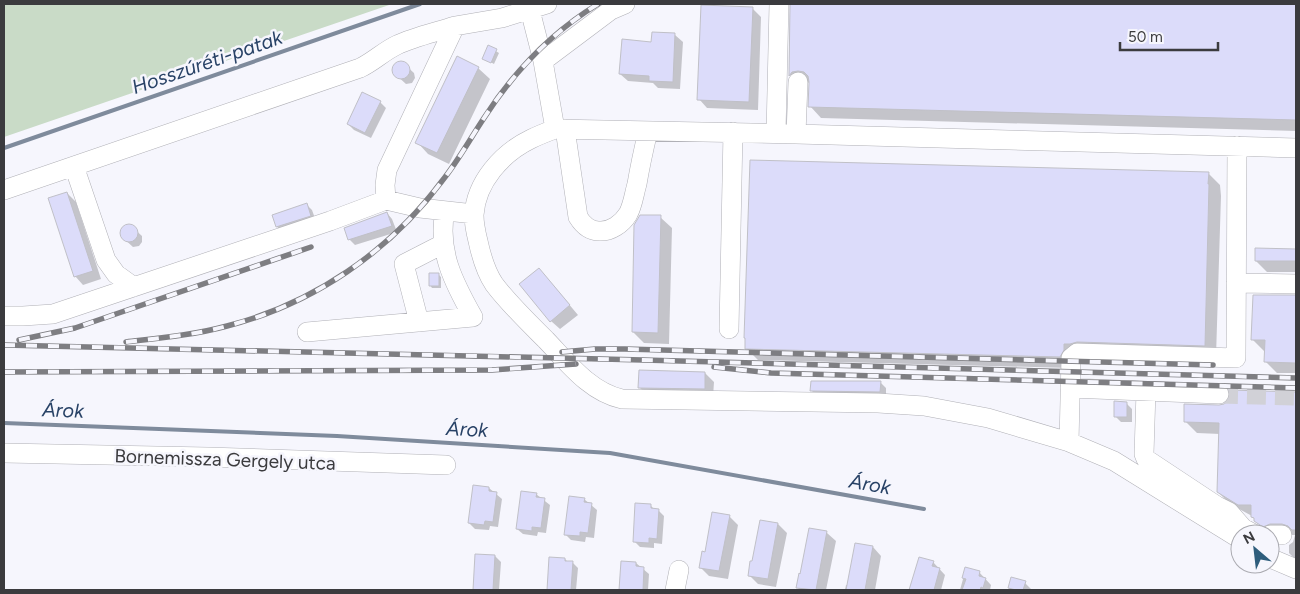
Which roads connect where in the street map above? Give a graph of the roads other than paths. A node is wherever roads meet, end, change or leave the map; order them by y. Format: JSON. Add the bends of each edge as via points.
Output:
{"nodes":[{"id":1,"x":625,"y":4,"type":"edge"},
{"id":2,"x":779,"y":4,"type":"edge"},
{"id":3,"x":538,"y":7,"type":"edge"},
{"id":4,"x":455,"y":26,"type":"junction"},
{"id":5,"x":543,"y":61,"type":"junction"},
{"id":6,"x":798,"y":82,"type":"dead end"},
{"id":7,"x":560,"y":129,"type":"junction"},
{"id":8,"x":648,"y":130,"type":"junction"},
{"id":9,"x":733,"y":132,"type":"junction"},
{"id":10,"x":776,"y":133,"type":"junction"},
{"id":11,"x":796,"y":134,"type":"junction"},
{"id":12,"x":1237,"y":146,"type":"junction"},
{"id":13,"x":1296,"y":148,"type":"edge"},
{"id":14,"x":74,"y":166,"type":"junction"},
{"id":15,"x":4,"y":190,"type":"edge"},
{"id":16,"x":386,"y":200,"type":"junction"},
{"id":17,"x":445,"y":211,"type":"junction"},
{"id":18,"x":474,"y":214,"type":"junction"},
{"id":19,"x":443,"y":244,"type":"junction"},
{"id":20,"x":1236,"y":282,"type":"junction"},
{"id":21,"x":1296,"y":284,"type":"edge"},
{"id":22,"x":134,"y":287,"type":"junction"},
{"id":23,"x":4,"y":316,"type":"edge"},
{"id":24,"x":419,"y":322,"type":"junction"},
{"id":25,"x":729,"y":329,"type":"dead end"},
{"id":26,"x":308,"y":332,"type":"dead end"},
{"id":27,"x":1070,"y":388,"type":"junction"},
{"id":28,"x":1146,"y":391,"type":"junction"},
{"id":29,"x":1220,"y":394,"type":"tunnel mouth"},
{"id":30,"x":1069,"y":442,"type":"junction"},
{"id":31,"x":4,"y":453,"type":"edge"},
{"id":32,"x":446,"y":465,"type":"dead end"},
{"id":33,"x":1239,"y":524,"type":"edge"},
{"id":34,"x":1230,"y":533,"type":"edge"},
{"id":35,"x":1280,"y":562,"type":"edge"},
{"id":36,"x":1296,"y":568,"type":"edge"},
{"id":37,"x":679,"y":570,"type":"dead end"},
{"id":38,"x":675,"y":590,"type":"edge"}],
"edges":[{"from":1,"to":5,"type":"street","via":[[611,10]]},
{"from":2,"to":10,"type":"street"},
{"from":3,"to":4,"type":"street","via":[[502,18]]},
{"from":3,"to":5,"type":"street"},
{"from":4,"to":14,"type":"street","via":[[398,45],[360,68]]},
{"from":4,"to":16,"type":"street","via":[[387,170]]},
{"from":5,"to":7,"type":"street"},
{"from":6,"to":11,"type":"street"},
{"from":7,"to":8,"type":"street"},
{"from":7,"to":8,"type":"street","via":[[578,217],[587,228],[603,232],[622,222],[628,214]]},
{"from":7,"to":18,"type":"street","via":[[530,139],[503,158],[482,185]]},
{"from":8,"to":9,"type":"street"},
{"from":9,"to":10,"type":"street"},
{"from":9,"to":25,"type":"street"},
{"from":10,"to":11,"type":"street"},
{"from":11,"to":12,"type":"street"},
{"from":12,"to":13,"type":"street"},
{"from":12,"to":20,"type":"street"},
{"from":14,"to":15,"type":"street"},
{"from":14,"to":22,"type":"street","via":[[106,260],[116,274]]},
{"from":16,"to":17,"type":"street"},
{"from":16,"to":22,"type":"street"},
{"from":17,"to":18,"type":"street"},
{"from":17,"to":19,"type":"street"},
{"from":18,"to":30,"type":"street","via":[[479,248],[493,282],[578,374],[614,397],[924,406],[988,418]]},
{"from":19,"to":24,"type":"street","via":[[404,264]]},
{"from":19,"to":24,"type":"street","via":[[457,289],[473,317]]},
{"from":20,"to":21,"type":"street"},
{"from":20,"to":27,"type":"street","via":[[1236,358],[1077,353],[1071,358]]},
{"from":22,"to":23,"type":"street","via":[[53,314]]},
{"from":24,"to":26,"type":"street"},
{"from":27,"to":28,"type":"street"},
{"from":27,"to":30,"type":"street"},
{"from":28,"to":29,"type":"street"},
{"from":28,"to":33,"type":"street","via":[[1146,459],[1228,512]]},
{"from":30,"to":34,"type":"street","via":[[1114,461]]},
{"from":31,"to":32,"type":"street","name":"Bornemissza Gergely utca"},
{"from":35,"to":36,"type":"street"},
{"from":37,"to":38,"type":"street"}]}
